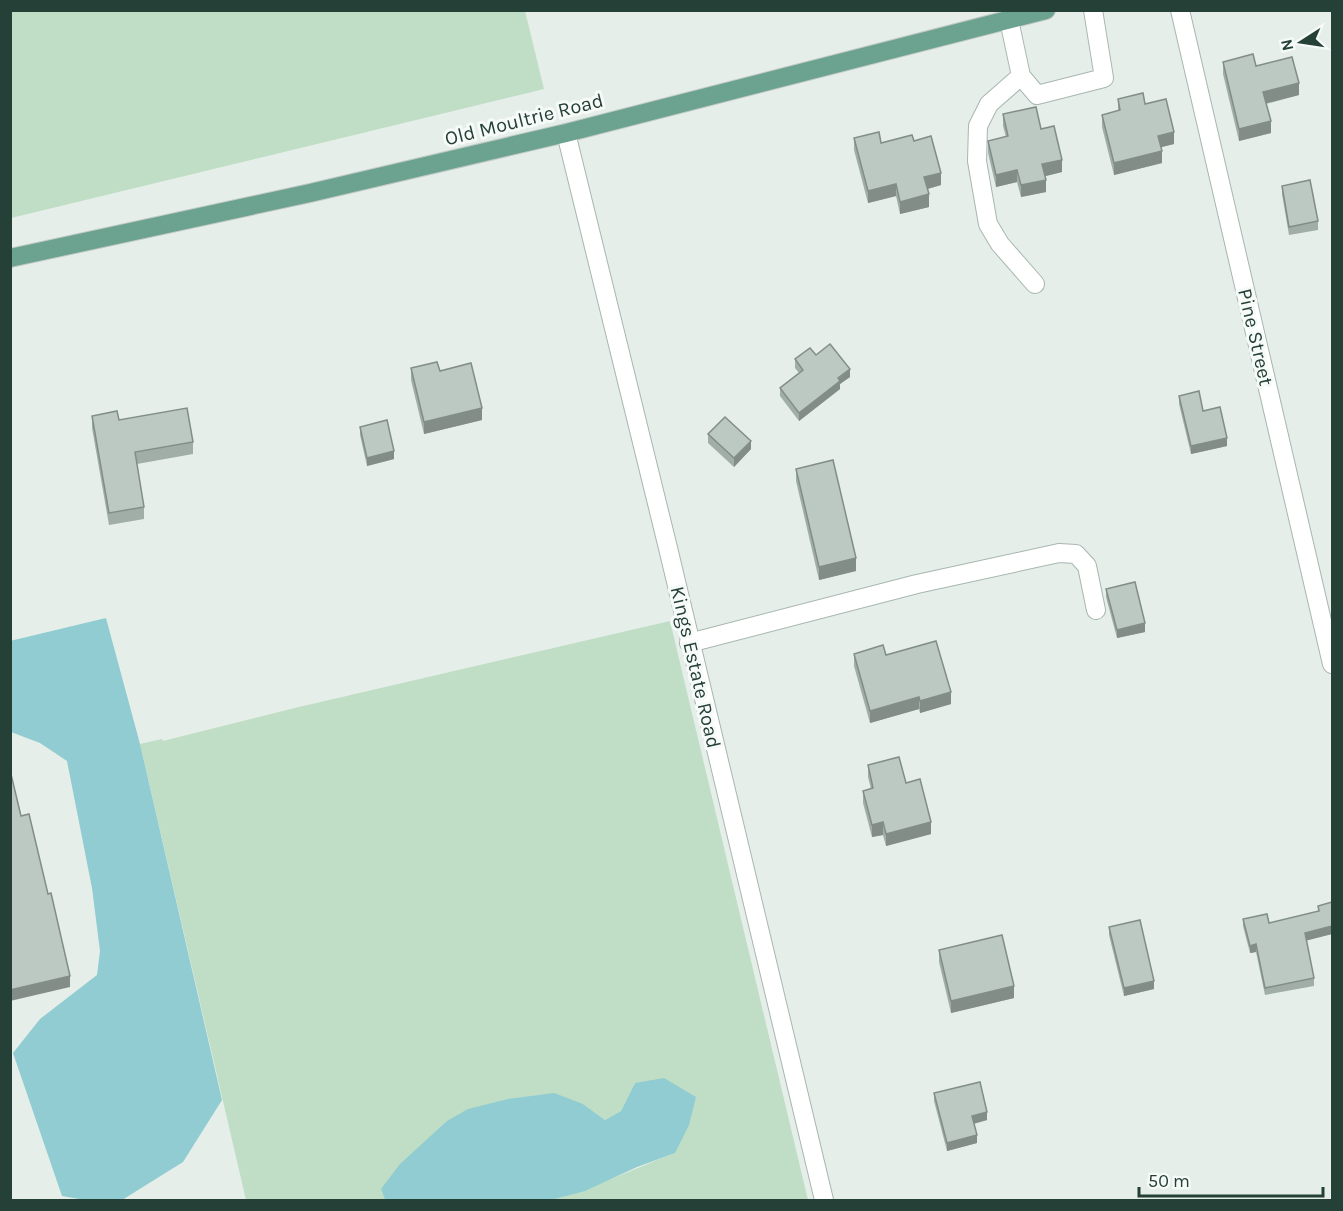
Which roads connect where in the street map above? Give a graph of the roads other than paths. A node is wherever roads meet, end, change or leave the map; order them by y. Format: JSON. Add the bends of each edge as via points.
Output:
{"nodes":[{"id":1,"x":1046,"y":10,"type":"edge"},
{"id":2,"x":1094,"y":10,"type":"edge"},
{"id":3,"x":1180,"y":10,"type":"edge"},
{"id":4,"x":1010,"y":20,"type":"junction"},
{"id":5,"x":1021,"y":76,"type":"junction"},
{"id":6,"x":566,"y":133,"type":"junction"},
{"id":7,"x":10,"y":258,"type":"edge"},
{"id":8,"x":1035,"y":284,"type":"dead end"},
{"id":9,"x":1096,"y":610,"type":"dead end"},
{"id":10,"x":689,"y":643,"type":"junction"},
{"id":11,"x":1332,"y":664,"type":"edge"},
{"id":12,"x":824,"y":1200,"type":"edge"}],
"edges":[{"from":1,"to":4,"type":"main road","name":"Old Moultrie Road"},
{"from":2,"to":5,"type":"street","via":[[1104,78],[1037,94]]},
{"from":3,"to":11,"type":"street","name":"Pine Street"},
{"from":4,"to":5,"type":"street"},
{"from":4,"to":6,"type":"main road","name":"Old Moultrie Road"},
{"from":5,"to":8,"type":"street","via":[[988,104],[978,126],[977,161],[988,224]]},
{"from":6,"to":7,"type":"main road","name":"Old Moultrie Road"},
{"from":6,"to":10,"type":"street","name":"Kings Estate Road"},
{"from":9,"to":10,"type":"street","via":[[1087,566],[1076,554],[1059,553],[917,584]]},
{"from":10,"to":12,"type":"street","name":"Kings Estate Road"}]}
